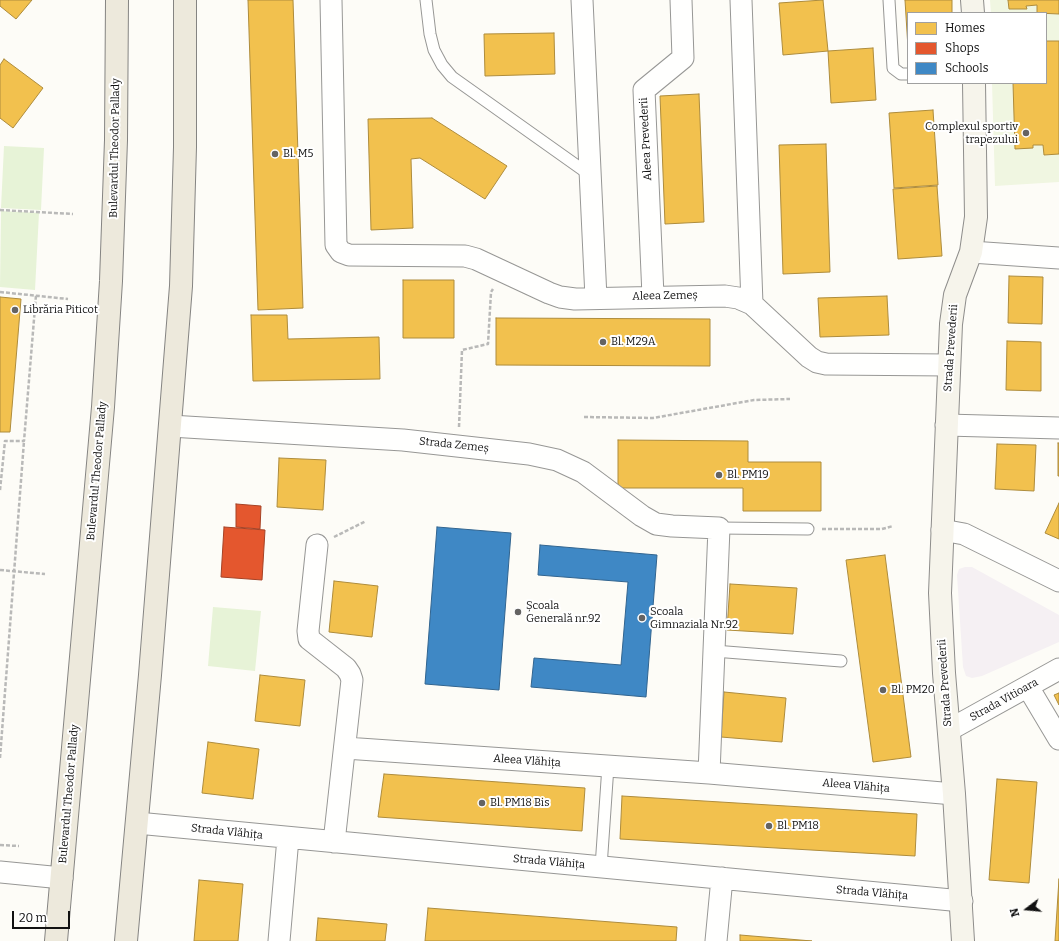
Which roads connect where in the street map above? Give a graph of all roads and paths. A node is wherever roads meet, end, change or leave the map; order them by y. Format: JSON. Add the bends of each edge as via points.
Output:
{"nodes":[{"id":1,"x":117,"y":0,"type":"edge"},
{"id":2,"x":185,"y":0,"type":"edge"},
{"id":3,"x":331,"y":0,"type":"edge"},
{"id":4,"x":426,"y":0,"type":"edge"},
{"id":5,"x":582,"y":0,"type":"edge"},
{"id":6,"x":681,"y":0,"type":"edge"},
{"id":7,"x":741,"y":0,"type":"edge"},
{"id":8,"x":889,"y":0,"type":"edge"},
{"id":9,"x":972,"y":0,"type":"edge"},
{"id":10,"x":973,"y":12,"type":"edge"},
{"id":11,"x":907,"y":74,"type":"edge"},
{"id":12,"x":974,"y":84,"type":"edge"},
{"id":13,"x":590,"y":175,"type":"junction"},
{"id":14,"x":0,"y":210,"type":"edge"},
{"id":15,"x":73,"y":214,"type":"dead end"},
{"id":16,"x":971,"y":252,"type":"junction"},
{"id":17,"x":1059,"y":258,"type":"edge"},
{"id":18,"x":507,"y":274,"type":"junction"},
{"id":19,"x":0,"y":292,"type":"edge"},
{"id":20,"x":36,"y":295,"type":"junction"},
{"id":21,"x":654,"y":296,"type":"junction"},
{"id":22,"x":596,"y":298,"type":"junction"},
{"id":23,"x":68,"y":299,"type":"dead end"},
{"id":24,"x":752,"y":304,"type":"junction"},
{"id":25,"x":949,"y":365,"type":"junction"},
{"id":26,"x":790,"y":399,"type":"dead end"},
{"id":27,"x":584,"y":416,"type":"dead end"},
{"id":28,"x":946,"y":425,"type":"junction"},
{"id":29,"x":170,"y":426,"type":"junction"},
{"id":30,"x":1059,"y":428,"type":"edge"},
{"id":31,"x":24,"y":441,"type":"junction"},
{"id":32,"x":458,"y":446,"type":"junction"},
{"id":33,"x":0,"y":490,"type":"edge"},
{"id":34,"x":366,"y":521,"type":"dead end"},
{"id":35,"x":893,"y":526,"type":"dead end"},
{"id":36,"x":719,"y":528,"type":"junction"},
{"id":37,"x":808,"y":529,"type":"joint"},
{"id":38,"x":942,"y":530,"type":"junction"},
{"id":39,"x":317,"y":545,"type":"joint"},
{"id":40,"x":0,"y":570,"type":"edge"},
{"id":41,"x":15,"y":571,"type":"junction"},
{"id":42,"x":45,"y":574,"type":"dead end"},
{"id":43,"x":1059,"y":581,"type":"edge"},
{"id":44,"x":714,"y":651,"type":"junction"},
{"id":45,"x":841,"y":661,"type":"dead end"},
{"id":46,"x":1059,"y":669,"type":"edge"},
{"id":47,"x":1028,"y":687,"type":"junction"},
{"id":48,"x":949,"y":730,"type":"junction"},
{"id":49,"x":1059,"y":739,"type":"edge"},
{"id":50,"x":345,"y":748,"type":"junction"},
{"id":51,"x":0,"y":758,"type":"edge"},
{"id":52,"x":608,"y":766,"type":"junction"},
{"id":53,"x":709,"y":773,"type":"junction"},
{"id":54,"x":954,"y":794,"type":"junction"},
{"id":55,"x":137,"y":823,"type":"junction"},
{"id":56,"x":288,"y":838,"type":"junction"},
{"id":57,"x":334,"y":842,"type":"junction"},
{"id":58,"x":0,"y":845,"type":"edge"},
{"id":59,"x":19,"y":846,"type":"dead end"},
{"id":60,"x":601,"y":867,"type":"junction"},
{"id":61,"x":0,"y":872,"type":"edge"},
{"id":62,"x":62,"y":878,"type":"junction"},
{"id":63,"x":722,"y":878,"type":"junction"},
{"id":64,"x":962,"y":901,"type":"junction"},
{"id":65,"x":56,"y":941,"type":"edge"},
{"id":66,"x":126,"y":941,"type":"edge"},
{"id":67,"x":279,"y":941,"type":"edge"},
{"id":68,"x":716,"y":941,"type":"edge"},
{"id":69,"x":964,"y":941,"type":"edge"}],
"edges":[{"from":1,"to":62,"type":"main road","name":"Bulevardul Theodor Pallady","via":[[111,281],[103,407]]},
{"from":2,"to":29,"type":"main road","via":[[185,147],[181,278]]},
{"from":3,"to":18,"type":"street","name":"Aleea Zemeș","via":[[336,245],[341,252],[349,255],[460,256],[476,259]]},
{"from":4,"to":13,"type":"lane","via":[[434,50],[452,76]]},
{"from":5,"to":13,"type":"street"},
{"from":6,"to":21,"type":"street","name":"Aleea Prevederii","via":[[683,58],[644,90]]},
{"from":7,"to":24,"type":"street"},
{"from":8,"to":11,"type":"lane","via":[[893,68],[901,74]]},
{"from":9,"to":10,"type":"street"},
{"from":12,"to":16,"type":"street","name":"Strada Prevederii","via":[[977,194]]},
{"from":13,"to":22,"type":"street"},
{"from":14,"to":15,"type":"path"},
{"from":16,"to":17,"type":"street"},
{"from":16,"to":25,"type":"street","name":"Strada Prevederii","via":[[955,295]]},
{"from":18,"to":22,"type":"street","name":"Aleea Zemeș","via":[[560,297]]},
{"from":18,"to":32,"type":"path","via":[[491,292],[488,344],[462,350]]},
{"from":19,"to":20,"type":"path"},
{"from":20,"to":23,"type":"path"},
{"from":20,"to":31,"type":"path"},
{"from":21,"to":22,"type":"street","name":"Aleea Zemeș"},
{"from":21,"to":24,"type":"street","name":"Aleea Zemeș","via":[[725,296]]},
{"from":24,"to":25,"type":"street","name":"Aleea Zemeș","via":[[817,362]]},
{"from":25,"to":28,"type":"street","name":"Strada Prevederii"},
{"from":26,"to":27,"type":"path","via":[[754,400],[653,418]]},
{"from":28,"to":30,"type":"street"},
{"from":28,"to":38,"type":"street","name":"Strada Prevederii"},
{"from":29,"to":32,"type":"street","name":"Strada Zemeș","via":[[402,440]]},
{"from":29,"to":55,"type":"main road"},
{"from":31,"to":33,"type":"path","via":[[5,441]]},
{"from":31,"to":41,"type":"path"},
{"from":32,"to":36,"type":"street","name":"Strada Zemeș","via":[[509,451],[557,460],[583,472],[656,524]]},
{"from":34,"to":39,"type":"path"},
{"from":35,"to":37,"type":"path","via":[[882,529]]},
{"from":36,"to":37,"type":"lane"},
{"from":36,"to":44,"type":"street"},
{"from":38,"to":43,"type":"street","via":[[964,534]]},
{"from":38,"to":48,"type":"street","name":"Strada Prevederii","via":[[941,624]]},
{"from":39,"to":50,"type":"street","via":[[309,639],[346,668],[352,680]]},
{"from":40,"to":41,"type":"path"},
{"from":41,"to":42,"type":"path"},
{"from":41,"to":51,"type":"path"},
{"from":44,"to":45,"type":"lane"},
{"from":44,"to":53,"type":"street"},
{"from":46,"to":47,"type":"street","name":"Strada Vitioara"},
{"from":47,"to":48,"type":"street","name":"Strada Vitioara"},
{"from":47,"to":49,"type":"street"},
{"from":48,"to":54,"type":"street","name":"Strada Prevederii"},
{"from":50,"to":52,"type":"street","name":"Aleea Vlăhița"},
{"from":50,"to":57,"type":"street"},
{"from":52,"to":53,"type":"street","name":"Aleea Vlăhița"},
{"from":52,"to":60,"type":"lane"},
{"from":53,"to":54,"type":"street","name":"Aleea Vlăhița"},
{"from":54,"to":64,"type":"street","name":"Strada Prevederii"},
{"from":55,"to":56,"type":"street","name":"Strada Vlăhița"},
{"from":55,"to":66,"type":"main road"},
{"from":56,"to":57,"type":"street","name":"Strada Vlăhița"},
{"from":56,"to":67,"type":"street"},
{"from":57,"to":60,"type":"street","name":"Strada Vlăhița"},
{"from":58,"to":59,"type":"path"},
{"from":60,"to":63,"type":"street","name":"Strada Vlăhița"},
{"from":61,"to":62,"type":"street"},
{"from":62,"to":65,"type":"main road","name":"Bulevardul Theodor Pallady"},
{"from":63,"to":64,"type":"street","name":"Strada Vlăhița"},
{"from":63,"to":68,"type":"street"},
{"from":64,"to":69,"type":"street","name":"Strada Prevederii"}]}
